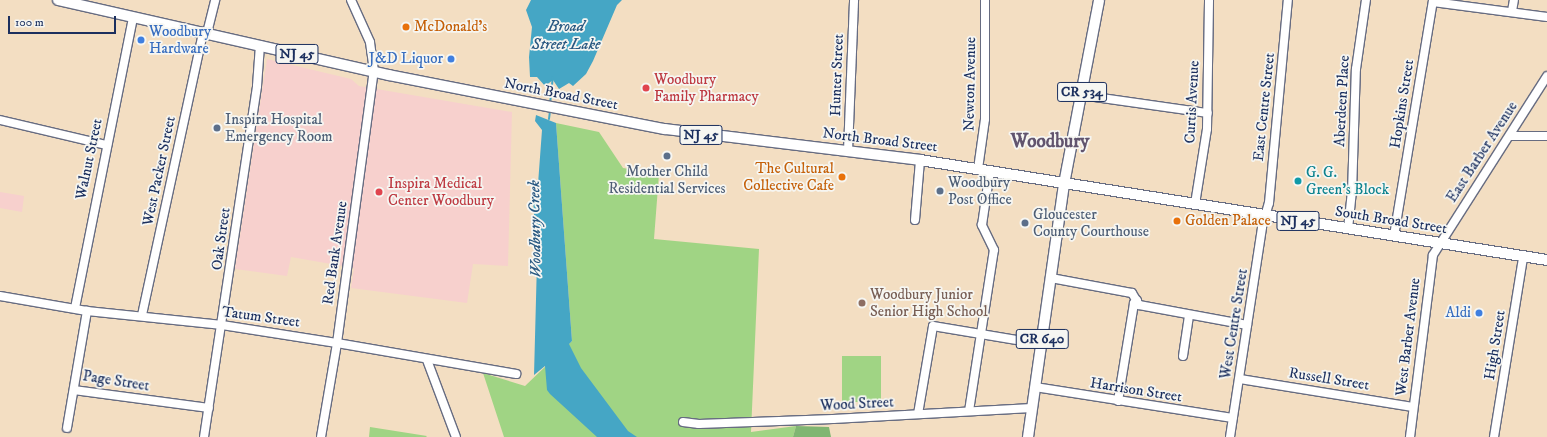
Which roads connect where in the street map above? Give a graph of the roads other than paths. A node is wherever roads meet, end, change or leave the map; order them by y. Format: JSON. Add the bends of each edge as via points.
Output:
{"nodes":[{"id":1,"x":58,"y":0,"type":"edge"},
{"id":2,"x":215,"y":0,"type":"edge"},
{"id":3,"x":352,"y":0,"type":"edge"},
{"id":4,"x":854,"y":0,"type":"edge"},
{"id":5,"x":985,"y":0,"type":"edge"},
{"id":6,"x":1098,"y":0,"type":"edge"},
{"id":7,"x":1209,"y":0,"type":"edge"},
{"id":8,"x":1288,"y":0,"type":"edge"},
{"id":9,"x":1366,"y":0,"type":"edge"},
{"id":10,"x":1514,"y":0,"type":"edge"},
{"id":11,"x":1433,"y":1,"type":"edge"},
{"id":12,"x":1512,"y":11,"type":"junction"},
{"id":13,"x":133,"y":17,"type":"junction"},
{"id":14,"x":1547,"y":17,"type":"edge"},
{"id":15,"x":205,"y":33,"type":"junction"},
{"id":16,"x":260,"y":45,"type":"junction"},
{"id":17,"x":374,"y":71,"type":"junction"},
{"id":18,"x":1547,"y":76,"type":"edge"},
{"id":19,"x":1081,"y":96,"type":"junction"},
{"id":20,"x":1208,"y":113,"type":"junction"},
{"id":21,"x":0,"y":120,"type":"edge"},
{"id":22,"x":1510,"y":136,"type":"junction"},
{"id":23,"x":1547,"y":136,"type":"edge"},
{"id":24,"x":107,"y":145,"type":"junction"},
{"id":25,"x":848,"y":151,"type":"junction"},
{"id":26,"x":920,"y":160,"type":"junction"},
{"id":27,"x":978,"y":169,"type":"junction"},
{"id":28,"x":990,"y":171,"type":"junction"},
{"id":29,"x":1064,"y":184,"type":"junction"},
{"id":30,"x":1195,"y":204,"type":"junction"},
{"id":31,"x":1265,"y":215,"type":"junction"},
{"id":32,"x":915,"y":220,"type":"dead end"},
{"id":33,"x":1348,"y":229,"type":"junction"},
{"id":34,"x":1394,"y":236,"type":"junction"},
{"id":35,"x":1440,"y":243,"type":"junction"},
{"id":36,"x":1523,"y":257,"type":"junction"},
{"id":37,"x":1547,"y":260,"type":"edge"},
{"id":38,"x":1051,"y":278,"type":"junction"},
{"id":39,"x":0,"y":296,"type":"edge"},
{"id":40,"x":1137,"y":300,"type":"junction"},
{"id":41,"x":75,"y":308,"type":"junction"},
{"id":42,"x":87,"y":311,"type":"junction"},
{"id":43,"x":142,"y":315,"type":"junction"},
{"id":44,"x":1189,"y":316,"type":"junction"},
{"id":45,"x":1247,"y":325,"type":"junction"},
{"id":46,"x":222,"y":326,"type":"junction"},
{"id":47,"x":981,"y":334,"type":"junction"},
{"id":48,"x":337,"y":343,"type":"junction"},
{"id":49,"x":1041,"y":344,"type":"junction"},
{"id":50,"x":1183,"y":356,"type":"dead end"},
{"id":51,"x":427,"y":360,"type":"junction"},
{"id":52,"x":516,"y":374,"type":"dead end"},
{"id":53,"x":1240,"y":379,"type":"junction"},
{"id":54,"x":1035,"y":387,"type":"junction"},
{"id":55,"x":74,"y":390,"type":"junction"},
{"id":56,"x":1118,"y":401,"type":"junction"},
{"id":57,"x":1413,"y":407,"type":"junction"},
{"id":58,"x":209,"y":408,"type":"junction"},
{"id":59,"x":1032,"y":408,"type":"junction"},
{"id":60,"x":969,"y":411,"type":"junction"},
{"id":61,"x":918,"y":414,"type":"junction"},
{"id":62,"x":1233,"y":418,"type":"junction"},
{"id":63,"x":683,"y":422,"type":"dead end"},
{"id":64,"x":67,"y":428,"type":"dead end"},
{"id":65,"x":204,"y":437,"type":"edge"},
{"id":66,"x":321,"y":437,"type":"edge"},
{"id":67,"x":456,"y":437,"type":"edge"},
{"id":68,"x":1028,"y":437,"type":"edge"},
{"id":69,"x":1230,"y":437,"type":"edge"},
{"id":70,"x":1410,"y":437,"type":"edge"},
{"id":71,"x":1494,"y":437,"type":"edge"}],
"edges":[{"from":1,"to":13,"type":"main road","name":"North Broad Street","number":"NJ 45"},
{"from":2,"to":15,"type":"street","name":"West Packer Street"},
{"from":3,"to":17,"type":"street","name":"Red Bank Avenue","via":[[370,42]]},
{"from":4,"to":25,"type":"street","name":"Hunter Street"},
{"from":5,"to":27,"type":"street","name":"Newton Avenue","via":[[985,119]]},
{"from":6,"to":19,"type":"main road","number":"CR 534"},
{"from":7,"to":20,"type":"street","name":"Curtis Avenue"},
{"from":8,"to":31,"type":"street","name":"East Centre Street"},
{"from":9,"to":33,"type":"street","name":"Aberdeen Place","via":[[1356,69]]},
{"from":10,"to":12,"type":"street"},
{"from":11,"to":12,"type":"street"},
{"from":11,"to":34,"type":"street","name":"Hopkins Street"},
{"from":12,"to":14,"type":"street"},
{"from":13,"to":15,"type":"main road","name":"North Broad Street","number":"NJ 45"},
{"from":13,"to":24,"type":"street","name":"Walnut Street"},
{"from":15,"to":16,"type":"main road","name":"North Broad Street","number":"NJ 45"},
{"from":15,"to":43,"type":"street","name":"West Packer Street"},
{"from":16,"to":17,"type":"main road","name":"North Broad Street","number":"NJ 45"},
{"from":16,"to":46,"type":"street","name":"Oak Street","via":[[257,86]]},
{"from":17,"to":25,"type":"main road","name":"North Broad Street","number":"NJ 45","via":[[685,133]]},
{"from":17,"to":48,"type":"street","name":"Red Bank Avenue"},
{"from":18,"to":22,"type":"street","name":"East Barber Avenue"},
{"from":19,"to":20,"type":"street"},
{"from":19,"to":29,"type":"main road","number":"CR 534"},
{"from":20,"to":30,"type":"street","name":"Curtis Avenue"},
{"from":21,"to":24,"type":"street"},
{"from":22,"to":23,"type":"street"},
{"from":22,"to":35,"type":"street","name":"East Barber Avenue"},
{"from":24,"to":41,"type":"street","name":"Walnut Street"},
{"from":25,"to":26,"type":"main road","name":"North Broad Street","number":"NJ 45"},
{"from":26,"to":27,"type":"main road","name":"North Broad Street","number":"NJ 45"},
{"from":26,"to":32,"type":"street"},
{"from":27,"to":28,"type":"main road","name":"North Broad Street","number":"NJ 45"},
{"from":28,"to":29,"type":"main road","name":"North Broad Street","number":"NJ 45"},
{"from":28,"to":47,"type":"street","via":[[982,225],[994,250]]},
{"from":29,"to":30,"type":"main road","name":"South Broad Street","number":"NJ 45"},
{"from":29,"to":38,"type":"main road","number":"CR 640"},
{"from":30,"to":31,"type":"main road","name":"South Broad Street","number":"NJ 45"},
{"from":31,"to":33,"type":"main road","name":"South Broad Street","number":"NJ 45"},
{"from":31,"to":45,"type":"street","name":"West Centre Street"},
{"from":33,"to":34,"type":"main road","name":"South Broad Street","number":"NJ 45"},
{"from":34,"to":35,"type":"main road","name":"South Broad Street","number":"NJ 45"},
{"from":35,"to":36,"type":"main road","name":"South Broad Street","number":"NJ 45"},
{"from":35,"to":57,"type":"street","name":"West Barber Avenue","via":[[1433,255]]},
{"from":36,"to":37,"type":"main road","name":"South Broad Street","number":"NJ 45"},
{"from":36,"to":71,"type":"street","name":"High Street"},
{"from":38,"to":40,"type":"street","via":[[1132,293]]},
{"from":38,"to":49,"type":"main road","number":"CR 640"},
{"from":39,"to":41,"type":"street","name":"Tatum Street"},
{"from":40,"to":44,"type":"street","via":[[1139,306]]},
{"from":40,"to":56,"type":"street","via":[[1134,303]]},
{"from":41,"to":42,"type":"street","name":"Tatum Street"},
{"from":42,"to":43,"type":"street","name":"Tatum Street"},
{"from":42,"to":55,"type":"street","name":"Page Street"},
{"from":43,"to":46,"type":"street","name":"Tatum Street"},
{"from":44,"to":45,"type":"street"},
{"from":44,"to":50,"type":"street"},
{"from":45,"to":53,"type":"street","name":"West Centre Street"},
{"from":46,"to":48,"type":"street","name":"Tatum Street"},
{"from":46,"to":58,"type":"street","name":"Oak Street"},
{"from":47,"to":49,"type":"street"},
{"from":47,"to":60,"type":"street"},
{"from":47,"to":61,"type":"street","via":[[933,326]]},
{"from":48,"to":51,"type":"street","name":"Tatum Street"},
{"from":48,"to":66,"type":"street","name":"Red Bank Avenue"},
{"from":49,"to":54,"type":"main road","number":"CR 640"},
{"from":51,"to":52,"type":"street","name":"Tatum Street"},
{"from":51,"to":67,"type":"street"},
{"from":53,"to":57,"type":"street","name":"Russell Street"},
{"from":53,"to":62,"type":"street","name":"West Centre Street"},
{"from":54,"to":56,"type":"street","name":"Harrison Street"},
{"from":54,"to":59,"type":"main road","number":"CR 640"},
{"from":55,"to":58,"type":"street","name":"Page Street"},
{"from":55,"to":64,"type":"street"},
{"from":56,"to":62,"type":"street","name":"Harrison Street"},
{"from":57,"to":70,"type":"street","name":"West Barber Avenue"},
{"from":58,"to":65,"type":"street","name":"Oak Street"},
{"from":59,"to":60,"type":"street","name":"Wood Street"},
{"from":59,"to":68,"type":"main road","number":"CR 640"},
{"from":60,"to":61,"type":"street","name":"Wood Street"},
{"from":61,"to":63,"type":"street","name":"Wood Street","via":[[699,424]]},
{"from":62,"to":69,"type":"street","name":"West Centre Street"}]}
